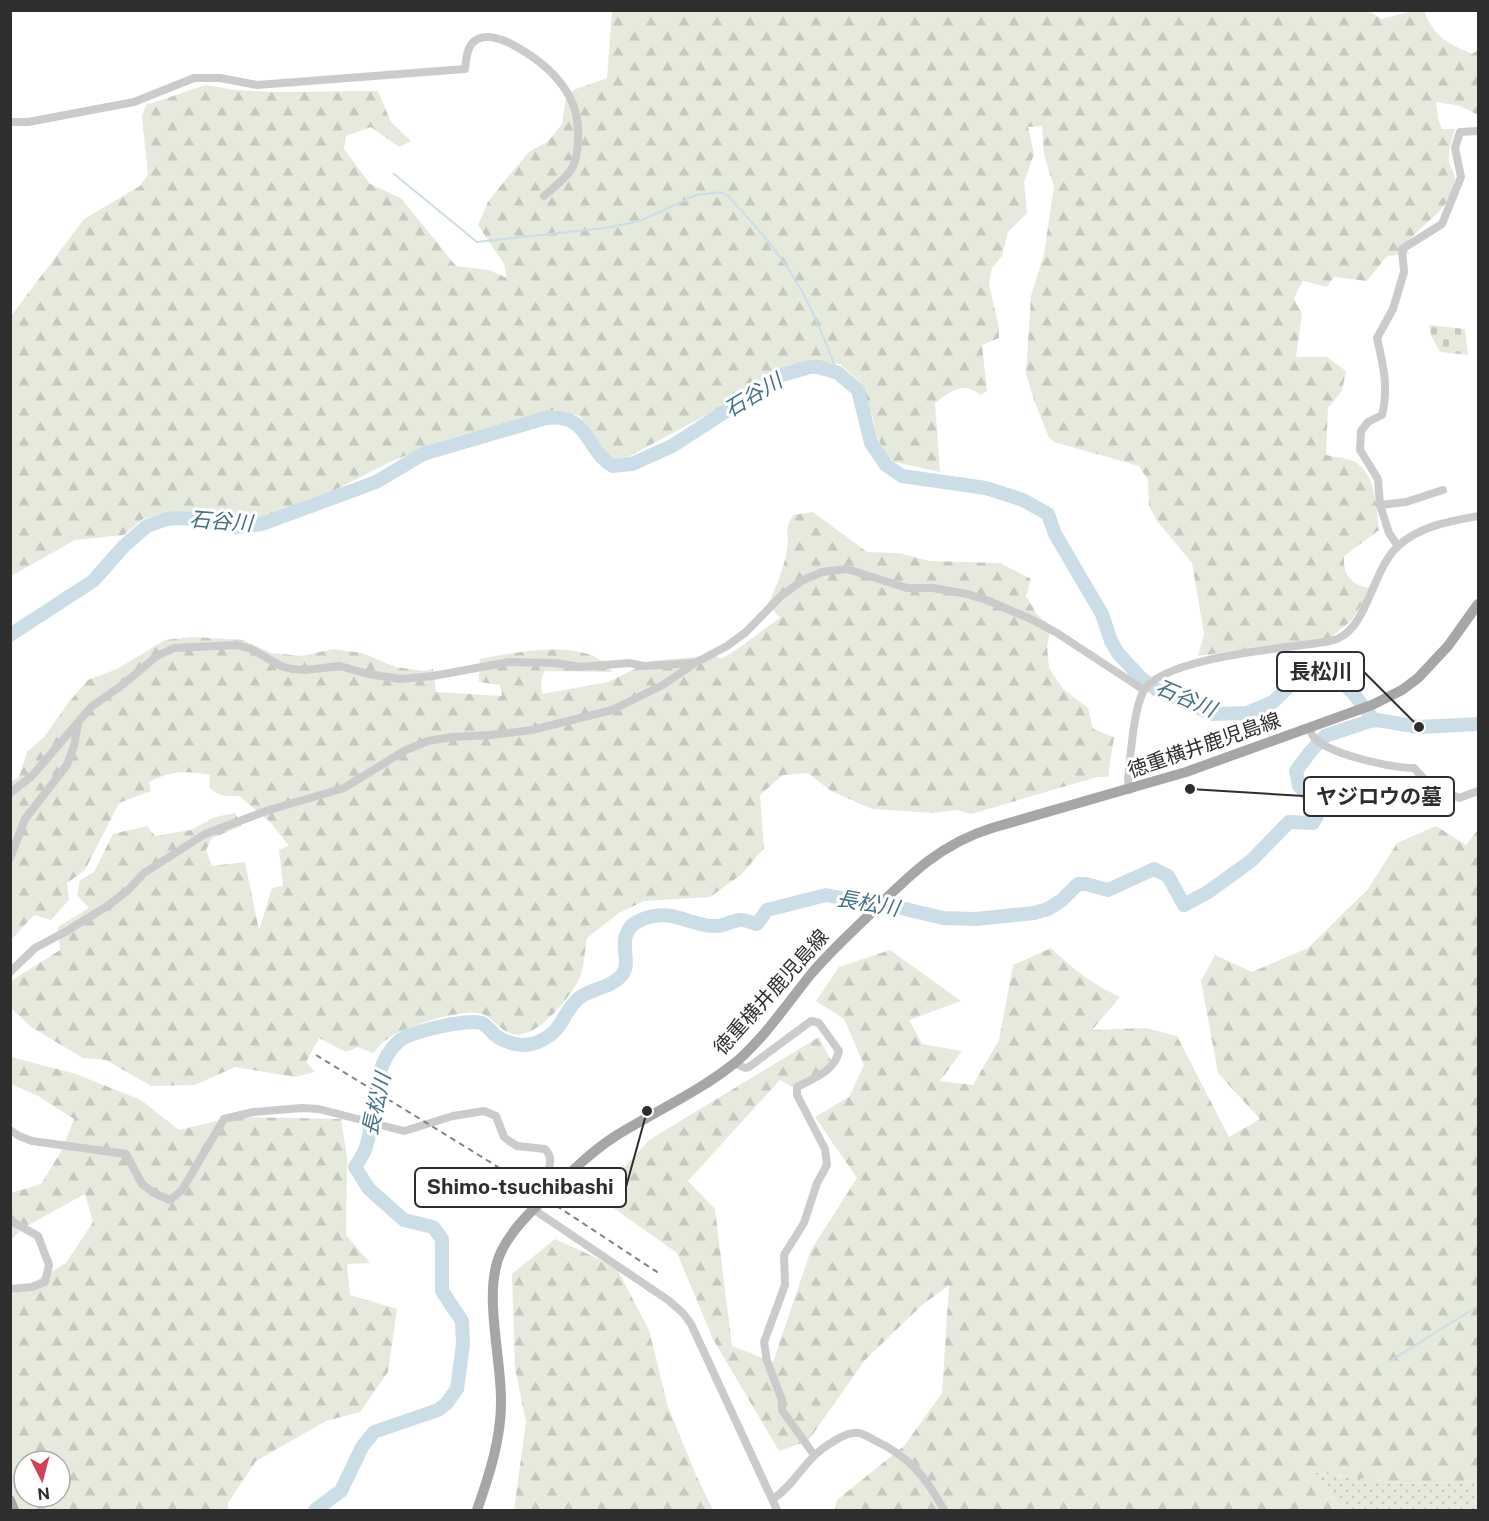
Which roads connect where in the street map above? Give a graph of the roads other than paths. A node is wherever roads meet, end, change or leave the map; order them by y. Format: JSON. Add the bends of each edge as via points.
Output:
{"nodes":[{"id":1,"x":10,"y":122,"type":"edge"},
{"id":2,"x":1479,"y":131,"type":"edge"},
{"id":3,"x":544,"y":196,"type":"dead end"},
{"id":4,"x":1443,"y":490,"type":"dead end"},
{"id":5,"x":1380,"y":505,"type":"junction"},
{"id":6,"x":1479,"y":516,"type":"edge"},
{"id":7,"x":1398,"y":546,"type":"junction"},
{"id":8,"x":1479,"y":604,"type":"edge"},
{"id":9,"x":695,"y":663,"type":"junction"},
{"id":10,"x":1144,"y":690,"type":"junction"},
{"id":11,"x":78,"y":723,"type":"junction"},
{"id":12,"x":1310,"y":728,"type":"junction"},
{"id":13,"x":1129,"y":790,"type":"junction"},
{"id":14,"x":1479,"y":791,"type":"edge"},
{"id":15,"x":10,"y":793,"type":"edge"},
{"id":16,"x":10,"y":858,"type":"edge"},
{"id":17,"x":10,"y":972,"type":"edge"},
{"id":18,"x":735,"y":1063,"type":"junction"},
{"id":19,"x":10,"y":1130,"type":"edge"},
{"id":20,"x":552,"y":1191,"type":"junction"},
{"id":21,"x":533,"y":1209,"type":"junction"},
{"id":22,"x":10,"y":1218,"type":"edge"},
{"id":23,"x":10,"y":1289,"type":"edge"},
{"id":24,"x":814,"y":1455,"type":"junction"},
{"id":25,"x":773,"y":1499,"type":"junction"},
{"id":26,"x":10,"y":1500,"type":"edge"},
{"id":27,"x":14,"y":1510,"type":"edge"},
{"id":28,"x":477,"y":1510,"type":"edge"},
{"id":29,"x":777,"y":1510,"type":"edge"},
{"id":30,"x":944,"y":1510,"type":"edge"}],
"edges":[{"from":1,"to":3,"type":"street","via":[[134,102],[194,78],[220,78],[257,86],[465,69],[472,43],[492,37],[547,67],[561,81],[576,109],[579,127],[572,169]]},
{"from":2,"to":5,"type":"street","via":[[1460,132],[1455,148],[1461,177],[1442,224],[1402,249],[1404,272],[1393,309],[1377,338],[1384,368],[1385,404],[1382,415],[1360,431],[1360,450],[1378,479]]},
{"from":4,"to":5,"type":"street","via":[[1406,502]]},
{"from":5,"to":7,"type":"street","via":[[1389,533]]},
{"from":6,"to":7,"type":"street","via":[[1439,523]]},
{"from":7,"to":10,"type":"street","via":[[1359,616],[1340,638],[1213,658],[1151,681]]},
{"from":8,"to":12,"type":"main road","name":"徳重横井鹿児島線","via":[[1448,646],[1402,690]]},
{"from":9,"to":10,"type":"street","via":[[746,632],[781,596],[803,580],[822,572],[847,569],[907,588],[933,588],[989,601],[1058,633]]},
{"from":9,"to":11,"type":"street","via":[[580,667],[508,662],[401,679],[340,666],[291,669],[237,645],[174,648],[157,656],[91,707]]},
{"from":9,"to":17,"type":"street","via":[[663,685],[612,710],[532,730],[428,741],[344,788],[205,834],[144,873],[109,904],[35,948]]},
{"from":10,"to":13,"type":"street","via":[[1139,702]]},
{"from":11,"to":15,"type":"street","via":[[32,776]]},
{"from":11,"to":16,"type":"street","via":[[67,765],[25,819]]},
{"from":12,"to":13,"type":"main road","name":"徳重横井鹿児島線"},
{"from":12,"to":14,"type":"street","via":[[1318,741],[1359,759],[1414,768],[1427,782],[1459,798]]},
{"from":13,"to":18,"type":"main road","name":"徳重横井鹿児島線","via":[[971,834],[932,857],[842,940]]},
{"from":18,"to":20,"type":"main road","name":"徳重横井鹿児島線","via":[[613,1138]]},
{"from":18,"to":24,"type":"street","via":[[749,1067],[811,1021],[819,1023],[839,1052],[826,1072],[797,1087],[797,1095],[825,1149],[827,1165],[804,1223],[784,1255],[785,1285],[764,1342],[782,1410]]},
{"from":19,"to":20,"type":"street","via":[[32,1141],[126,1155],[142,1184],[170,1200],[182,1190],[224,1119],[253,1112],[319,1109],[404,1131],[453,1116],[490,1112],[499,1120],[509,1141],[517,1146],[545,1149],[550,1155],[546,1177]]},
{"from":20,"to":21,"type":"main road","name":"徳重横井鹿児島線"},
{"from":21,"to":25,"type":"street","via":[[683,1313]]},
{"from":21,"to":28,"type":"main road","name":"徳重横井鹿児島線","via":[[509,1237],[495,1270],[501,1414]]},
{"from":22,"to":23,"type":"street","via":[[38,1236],[49,1265],[45,1282]]},
{"from":24,"to":25,"type":"street","via":[[793,1483]]},
{"from":24,"to":30,"type":"street","via":[[837,1439],[858,1432],[912,1463]]},
{"from":25,"to":29,"type":"street"},
{"from":26,"to":27,"type":"main road"}]}
